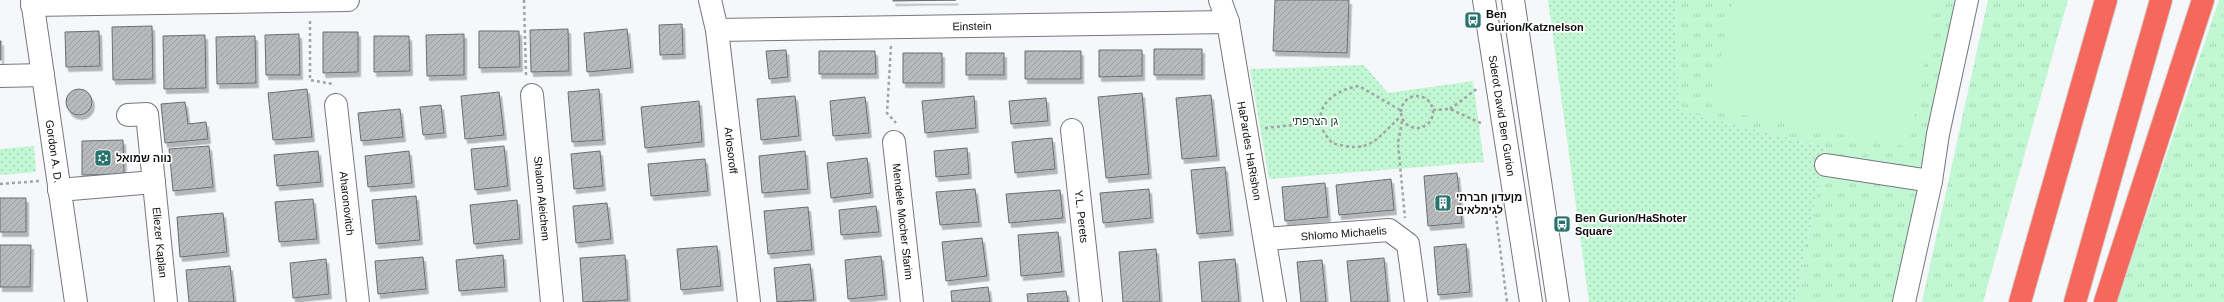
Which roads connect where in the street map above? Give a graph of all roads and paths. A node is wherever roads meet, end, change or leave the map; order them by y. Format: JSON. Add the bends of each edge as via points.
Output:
{"nodes":[{"id":1,"x":348,"y":0,"type":"edge"},
{"id":2,"x":524,"y":0,"type":"edge"},
{"id":3,"x":710,"y":0,"type":"edge"},
{"id":4,"x":1220,"y":0,"type":"edge"},
{"id":5,"x":1484,"y":0,"type":"edge"},
{"id":6,"x":1513,"y":0,"type":"edge"},
{"id":7,"x":1967,"y":0,"type":"edge"},
{"id":8,"x":2106,"y":0,"type":"edge"},
{"id":9,"x":2161,"y":0,"type":"edge"},
{"id":10,"x":2203,"y":0,"type":"edge"},
{"id":11,"x":205,"y":1,"type":"edge"},
{"id":12,"x":310,"y":1,"type":"edge"},
{"id":13,"x":32,"y":2,"type":"edge"},
{"id":14,"x":1228,"y":22,"type":"junction"},
{"id":15,"x":892,"y":28,"type":"junction"},
{"id":16,"x":717,"y":30,"type":"junction"},
{"id":17,"x":42,"y":75,"type":"junction"},
{"id":18,"x":0,"y":76,"type":"edge"},
{"id":19,"x":1478,"y":88,"type":"dead end"},
{"id":20,"x":532,"y":95,"type":"joint"},
{"id":21,"x":336,"y":105,"type":"joint"},
{"id":22,"x":1450,"y":109,"type":"junction"},
{"id":23,"x":1400,"y":110,"type":"junction"},
{"id":24,"x":1433,"y":110,"type":"junction"},
{"id":25,"x":128,"y":115,"type":"dead end"},
{"id":26,"x":1401,"y":116,"type":"junction"},
{"id":27,"x":1402,"y":121,"type":"junction"},
{"id":28,"x":1322,"y":122,"type":"junction"},
{"id":29,"x":1483,"y":124,"type":"dead end"},
{"id":30,"x":1072,"y":130,"type":"dead end"},
{"id":31,"x":1247,"y":130,"type":"junction"},
{"id":32,"x":894,"y":142,"type":"joint"},
{"id":33,"x":1826,"y":165,"type":"dead end"},
{"id":34,"x":1930,"y":181,"type":"junction"},
{"id":35,"x":34,"y":182,"type":"dead end"},
{"id":36,"x":154,"y":182,"type":"junction"},
{"id":37,"x":0,"y":184,"type":"edge"},
{"id":38,"x":59,"y":190,"type":"junction"},
{"id":39,"x":1265,"y":239,"type":"junction"},
{"id":40,"x":1408,"y":244,"type":"junction"},
{"id":41,"x":76,"y":302,"type":"edge"},
{"id":42,"x":166,"y":302,"type":"edge"},
{"id":43,"x":358,"y":302,"type":"edge"},
{"id":44,"x":552,"y":302,"type":"edge"},
{"id":45,"x":749,"y":302,"type":"edge"},
{"id":46,"x":912,"y":302,"type":"edge"},
{"id":47,"x":1091,"y":302,"type":"edge"},
{"id":48,"x":1275,"y":302,"type":"edge"},
{"id":49,"x":1416,"y":302,"type":"edge"},
{"id":50,"x":1531,"y":302,"type":"edge"},
{"id":51,"x":1558,"y":302,"type":"edge"},
{"id":52,"x":1904,"y":302,"type":"edge"},
{"id":53,"x":2020,"y":302,"type":"edge"},
{"id":54,"x":2075,"y":302,"type":"edge"},
{"id":55,"x":2105,"y":302,"type":"edge"}],
"edges":[{"from":1,"to":12,"type":"street"},
{"from":2,"to":20,"type":"path","via":[[527,95]]},
{"from":3,"to":16,"type":"street","name":"Arlosoroff"},
{"from":4,"to":14,"type":"street","name":"HaPardes HaRishon"},
{"from":5,"to":50,"type":"street","name":"Sderot David Ben Gurion"},
{"from":6,"to":51,"type":"street"},
{"from":7,"to":34,"type":"street"},
{"from":8,"to":53,"type":"highway"},
{"from":9,"to":54,"type":"highway"},
{"from":10,"to":55,"type":"highway"},
{"from":11,"to":12,"type":"street"},
{"from":11,"to":13,"type":"street"},
{"from":12,"to":21,"type":"path","via":[[310,80],[332,84]]},
{"from":13,"to":17,"type":"street","name":"Gordon A. D."},
{"from":14,"to":15,"type":"street","name":"Einstein"},
{"from":14,"to":31,"type":"street","name":"HaPardes HaRishon"},
{"from":15,"to":16,"type":"street","name":"Einstein"},
{"from":15,"to":32,"type":"path","via":[[887,113],[896,121]]},
{"from":16,"to":45,"type":"street","name":"Arlosoroff"},
{"from":17,"to":18,"type":"street"},
{"from":17,"to":38,"type":"street","name":"Gordon A. D."},
{"from":19,"to":22,"type":"path"},
{"from":20,"to":44,"type":"street","name":"Shalom Aleichem"},
{"from":21,"to":43,"type":"street","name":"Aharonovitch"},
{"from":22,"to":24,"type":"path"},
{"from":22,"to":29,"type":"path"},
{"from":23,"to":24,"type":"path","via":[[1405,101],[1415,96],[1425,98]]},
{"from":23,"to":26,"type":"path"},
{"from":23,"to":28,"type":"path","via":[[1359,86],[1338,92],[1327,101],[1322,113]]},
{"from":24,"to":27,"type":"path","via":[[1430,122],[1421,128],[1411,128]]},
{"from":25,"to":36,"type":"street","name":"Eliezer Kaplan","via":[[147,114]]},
{"from":26,"to":27,"type":"path"},
{"from":26,"to":28,"type":"path","via":[[1368,146],[1350,148],[1332,143],[1323,130]]},
{"from":27,"to":40,"type":"path","via":[[1398,143]]},
{"from":28,"to":31,"type":"path"},
{"from":30,"to":47,"type":"street","name":"Y.L. Perets"},
{"from":31,"to":39,"type":"street","name":"HaPardes HaRishon"},
{"from":32,"to":46,"type":"street","name":"Mendele Mocher Sfarim"},
{"from":33,"to":34,"type":"street"},
{"from":34,"to":52,"type":"street"},
{"from":35,"to":37,"type":"path"},
{"from":36,"to":38,"type":"street"},
{"from":36,"to":42,"type":"street","name":"Eliezer Kaplan"},
{"from":38,"to":41,"type":"street","name":"Gordon A. D."},
{"from":39,"to":40,"type":"street","name":"Shlomo Michaelis","via":[[1389,230]]},
{"from":39,"to":48,"type":"street","name":"HaPardes HaRishon"},
{"from":40,"to":49,"type":"street"}]}
